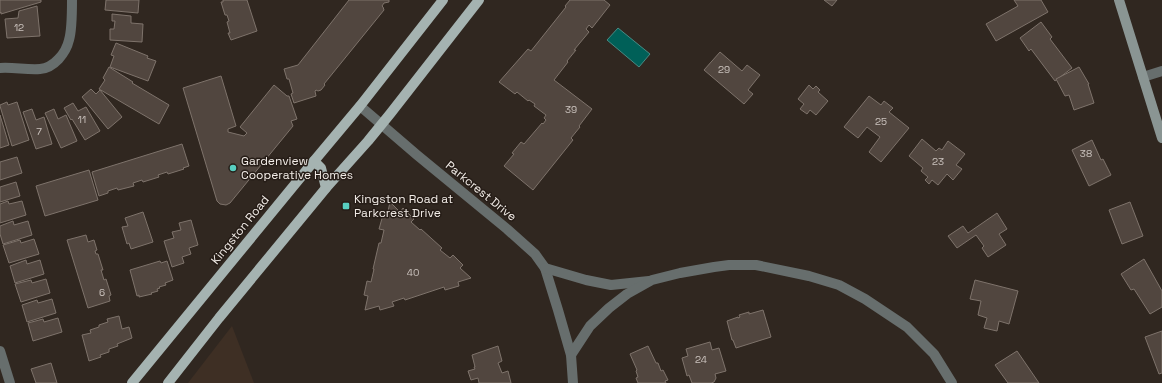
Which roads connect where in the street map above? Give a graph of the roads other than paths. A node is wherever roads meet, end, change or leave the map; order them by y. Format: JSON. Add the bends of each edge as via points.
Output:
{"nodes":[{"id":1,"x":72,"y":0,"type":"edge"},
{"id":2,"x":444,"y":0,"type":"edge"},
{"id":3,"x":479,"y":0,"type":"edge"},
{"id":4,"x":1119,"y":0,"type":"edge"},
{"id":5,"x":0,"y":68,"type":"edge"},
{"id":6,"x":1162,"y":71,"type":"edge"},
{"id":7,"x":1143,"y":77,"type":"junction"},
{"id":8,"x":360,"y":106,"type":"junction"},
{"id":9,"x":381,"y":125,"type":"junction"},
{"id":10,"x":1162,"y":138,"type":"edge"},
{"id":11,"x":314,"y":161,"type":"junction"},
{"id":12,"x":326,"y":188,"type":"junction"},
{"id":13,"x":545,"y":268,"type":"junction"},
{"id":14,"x":652,"y":280,"type":"junction"},
{"id":15,"x":0,"y":351,"type":"edge"},
{"id":16,"x":571,"y":355,"type":"junction"},
{"id":17,"x":10,"y":383,"type":"edge"},
{"id":18,"x":132,"y":383,"type":"edge"},
{"id":19,"x":168,"y":383,"type":"edge"},
{"id":20,"x":573,"y":383,"type":"edge"},
{"id":21,"x":952,"y":383,"type":"edge"}],
"edges":[{"from":1,"to":5,"type":"street","via":[[69,40],[62,54],[51,66],[42,69]]},
{"from":2,"to":8,"type":"main road","name":"Kingston Road"},
{"from":3,"to":9,"type":"main road"},
{"from":4,"to":7,"type":"street"},
{"from":6,"to":7,"type":"street"},
{"from":7,"to":10,"type":"street"},
{"from":8,"to":9,"type":"street","name":"Parkcrest Drive"},
{"from":8,"to":11,"type":"main road","name":"Kingston Road"},
{"from":9,"to":12,"type":"main road"},
{"from":9,"to":13,"type":"street","name":"Parkcrest Drive","via":[[507,228],[535,254]]},
{"from":11,"to":12,"type":"main road","via":[[321,168]]},
{"from":11,"to":18,"type":"main road","name":"Kingston Road"},
{"from":12,"to":19,"type":"main road"},
{"from":13,"to":14,"type":"street","via":[[611,285]]},
{"from":13,"to":16,"type":"street","name":"Parkcrest Drive"},
{"from":14,"to":16,"type":"street","via":[[627,294],[594,321]]},
{"from":14,"to":21,"type":"street","via":[[714,266],[756,265],[839,285],[865,298],[907,326],[934,354]]},
{"from":15,"to":17,"type":"street"},
{"from":16,"to":20,"type":"street","name":"Parkcrest Drive"}]}
